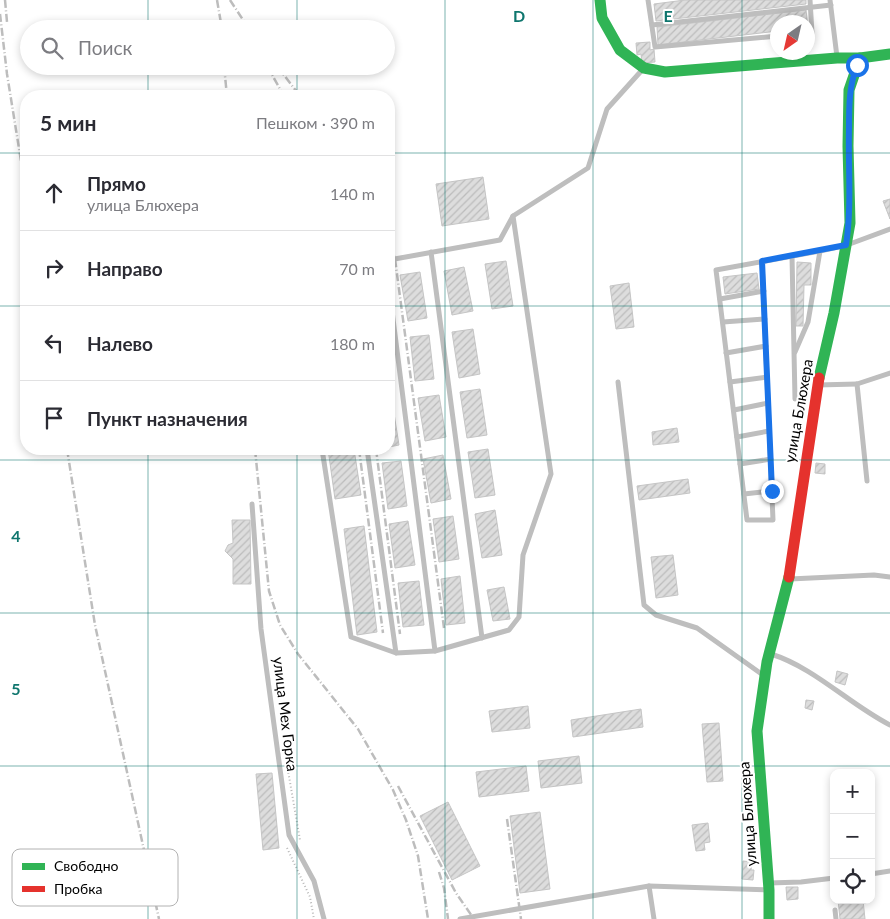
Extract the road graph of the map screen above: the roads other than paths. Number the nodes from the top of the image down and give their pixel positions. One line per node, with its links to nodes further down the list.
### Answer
1 (600, 0): 10 (street)
2 (648, 0): 5 (lane)
3 (831, 2): 4 (lane); 8 (lane)
4 (810, 3): 5 (lane)
5 (652, 25): 6 (lane)
6 (770, 37)
7 (890, 54): 9 (street)
8 (837, 58): 9 (street); 10 (street)
9 (860, 58): 13 (street, улица Блюхера)
10 (644, 68): 11 (lane)
11 (513, 216): 15 (lane); 48 (lane)
12 (890, 229): 13 (lane)
13 (846, 245): 14 (lane); 32 (street, улица Блюхера)
14 (820, 251): 16 (lane); 26 (lane)
15 (431, 252): 17 (lane); 48 (lane)
16 (792, 256): 18 (lane); 26 (lane)
17 (395, 259)
18 (762, 261): 19 (lane); 20 (lane)
19 (764, 292): 20 (lane); 21 (lane)
20 (720, 299): 22 (lane)
21 (765, 319): 22 (lane); 24 (lane)
22 (723, 322): 25 (lane)
23 (395, 334): 49 (lane)
24 (766, 346): 25 (lane); 28 (lane)
25 (726, 353): 30 (lane)
26 (794, 354): 33 (lane)
27 (890, 373): 31 (lane)
28 (767, 376): 30 (lane); 34 (lane)
29 (618, 382): 52 (lane)
30 (730, 382): 35 (lane)
31 (857, 384): 32 (lane); 42 (lane)
32 (817, 385): 47 (street, улица Блюхера)
33 (795, 399)
34 (768, 403): 35 (lane); 36 (lane)
35 (734, 410): 37 (lane)
36 (770, 431): 37 (lane); 40 (lane)
37 (737, 437): 41 (lane)
38 (323, 455): 50 (lane)
39 (368, 455): 50 (lane)
40 (771, 459): 41 (lane); 43 (lane)
41 (740, 464): 44 (lane)
42 (868, 481)
43 (772, 491): 44 (lane); 44 (lane)
44 (744, 494)
45 (252, 504): 60 (lane, улица Мех Горка)
46 (890, 577): 47 (lane)
47 (789, 579): 51 (street, улица Блюхера)
48 (482, 638): 49 (lane)
49 (435, 651): 50 (lane)
50 (396, 653)
51 (769, 654): 52 (street, улица Блюхера); 53 (lane)
52 (765, 677): 58 (street, улица Блюхера)
53 (890, 725)
54 (890, 871): 55 (lane)
55 (875, 873)
56 (830, 878): 58 (lane)
57 (648, 886): 58 (lane); 61 (lane); 62 (lane)
58 (768, 886): 63 (street, улица Блюхера)
59 (835, 910): 64 (lane)
60 (324, 919)
61 (460, 919)
62 (654, 919)
63 (768, 919)
64 (836, 919)

